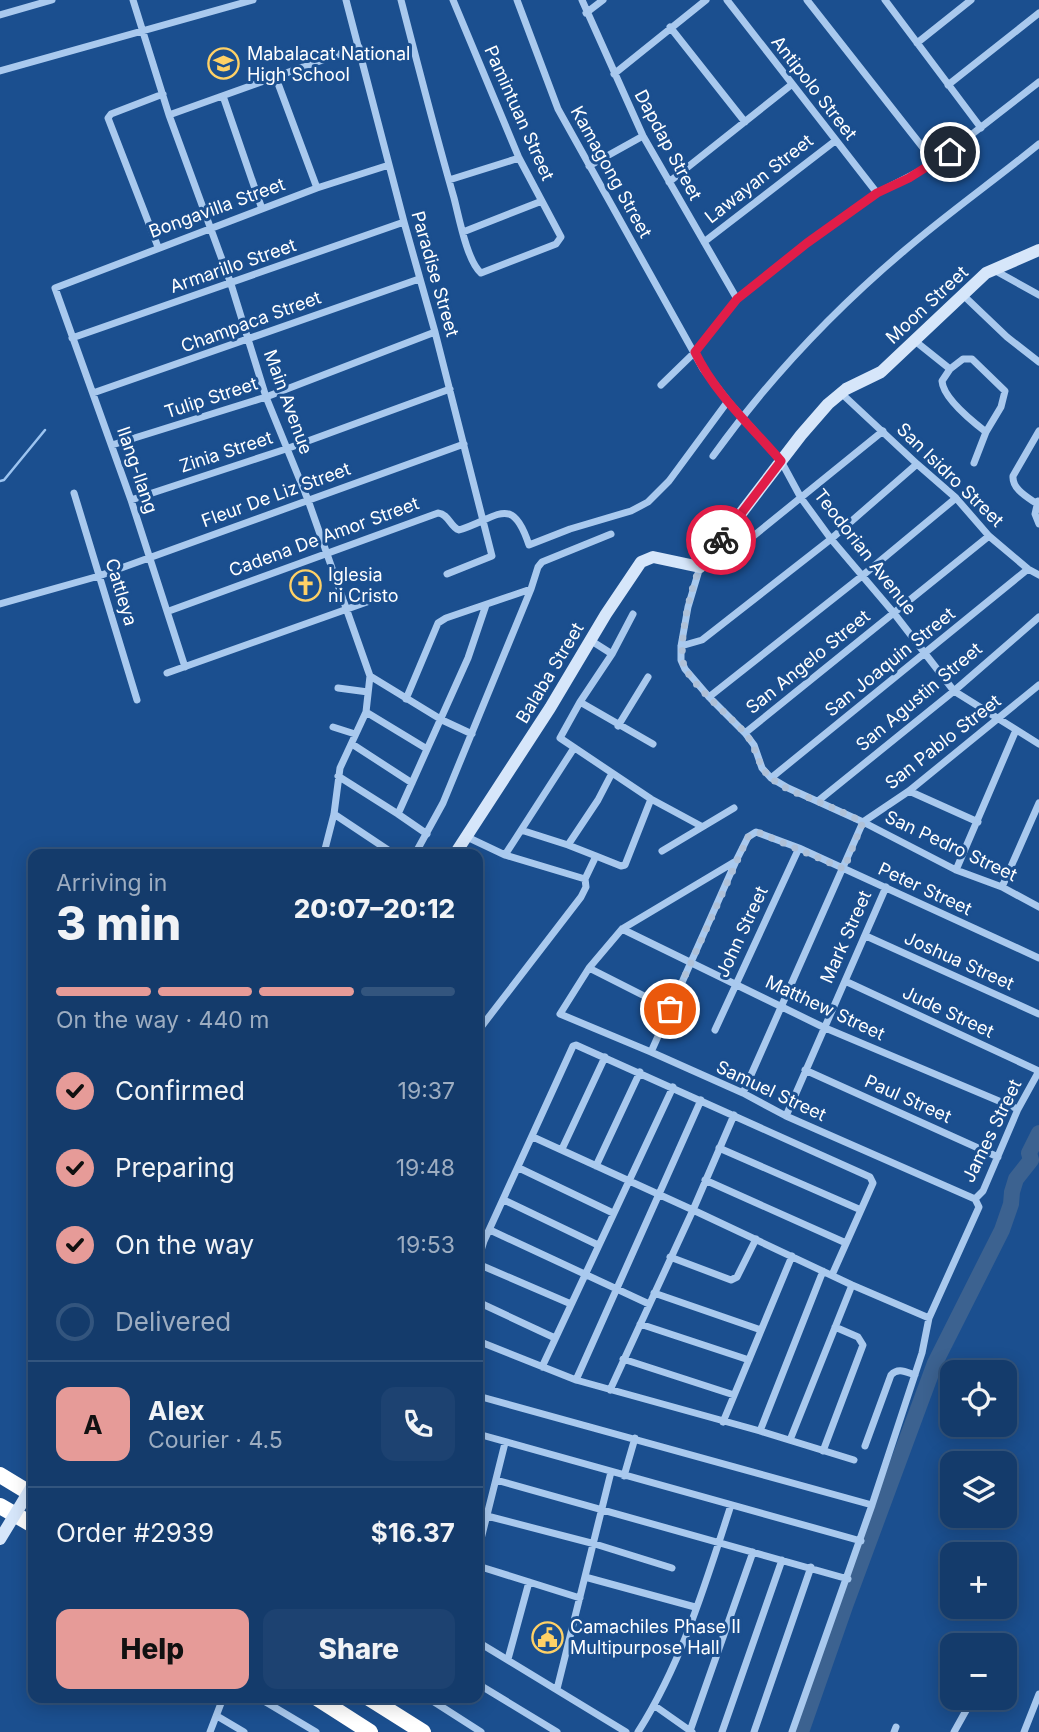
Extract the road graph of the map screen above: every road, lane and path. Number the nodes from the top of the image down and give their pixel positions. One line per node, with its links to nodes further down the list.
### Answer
1 (52, 0): 17 (street)
2 (134, 0): 19 (street, Main Avenue)
3 (253, 0): 19 (street)
4 (346, 0): 21 (street, Paradise Street)
5 (401, 0): 40 (street)
6 (453, 0): 36 (street, Pamintuan Street)
7 (517, 0): 39 (street, Kamagong Street)
8 (582, 0): 15 (street, Dapdap Street)
9 (603, 0): 15 (street)
10 (706, 0): 18 (street)
11 (727, 0): 26 (street, Antipolo Street)
12 (807, 0): 37 (street)
13 (885, 0): 20 (street)
14 (971, 0): 20 (street)
15 (586, 13): 23 (street, Dapdap Street)
16 (1039, 13): 27 (street)
17 (0, 15)
18 (670, 27): 23 (street); 31 (street)
19 (142, 30): 22 (street); 28 (street, Main Avenue)
20 (917, 43): 27 (street)
21 (359, 47): 24 (street); 38 (street, Paradise Street)
22 (0, 71)
23 (614, 74): 33 (street, Dapdap Street)
24 (276, 78): 29 (street); 42 (street)
25 (1039, 82): 32 (street)
26 (791, 85): 31 (street); 34 (street, Antipolo Street)
27 (948, 85): 32 (street)
28 (163, 94): 30 (street, Main Avenue); 50 (street)
29 (223, 96): 30 (street); 45 (street)
30 (169, 115): 47 (street, Main Avenue)
31 (745, 122): 41 (street)
32 (981, 128): 37 (street)
33 (643, 136): 39 (street); 41 (street, Dapdap Street)
34 (835, 141): 43 (street, Antipolo Street); 49 (street, Lawayan Street)
35 (1039, 144): 72 (street)
36 (519, 158): 40 (street); 44 (street, Pamintuan Street)
37 (935, 163): 43 (street)
38 (389, 164): 42 (street, Bongavilla Street); 46 (street, Paradise Street)
39 (589, 166): 63 (street, Kamagong Street)
40 (449, 180): 48 (street)
41 (669, 182): 49 (street, Dapdap Street)
42 (317, 188): 45 (street, Bongavilla Street)
43 (877, 193): 58 (street)
44 (542, 201): 48 (street); 48 (street, Pamintuan Street)
45 (262, 209): 47 (street, Bongavilla Street)
46 (404, 222): 53 (street, Paradise Street); 55 (street, Armarillo Street)
47 (210, 228): 50 (street, Bongavilla Street); 55 (street, Main Avenue)
48 (463, 232)
49 (704, 243): 58 (street, Dapdap Street)
50 (158, 247): 54 (street, Bongavilla Street)
51 (1039, 250): 52 (street, Moon Street)
52 (993, 269): 56 (street, Moon Street); 57 (street)
53 (419, 279): 59 (street, Paradise Street); 61 (street, Champaca Street)
54 (57, 285): 60 (street, Ilang-Ilang)
55 (231, 285): 60 (street, Armarillo Street); 61 (street, Main Avenue)
56 (963, 295): 62 (street, Moon Street); 64 (street)
57 (1039, 295)
58 (737, 299): 63 (street)
59 (435, 332): 67 (street, Paradise Street); 70 (street, Tulip Street)
60 (72, 338): 68 (street, Ilang-Ilang)
61 (249, 340): 68 (street, Champaca Street); 70 (street, Main Avenue)
62 (915, 341): 65 (street); 69 (street, Moon Street)
63 (695, 352): 66 (street); 71 (street, Teodorian Avenue)
64 (1039, 362)
65 (950, 369): 75 (street); 75 (street)
66 (661, 385)
67 (450, 389): 76 (street, Paradise Street); 78 (street, Zinia Street)
68 (93, 393): 77 (street, Ilang-Ilang)
69 (841, 393): 73 (street, San Isidro Street); 80 (street, Moon Street)
70 (266, 397): 77 (street, Tulip Street); 78 (street, Main Avenue)
71 (728, 401): 72 (street, Teodorian Avenue); 89 (street)
72 (741, 416): 79 (street); 80 (street, Teodorian Avenue)
73 (883, 431): 82 (street, San Isidro Street); 84 (street)
74 (1039, 431): 88 (street)
75 (986, 432): 81 (street)
76 (464, 444): 87 (street, Fleur De Liz Street); 89 (street, Paradise Street)
77 (112, 445): 86 (street, Ilang-Ilang)
78 (286, 449): 86 (street, Zinia Street); 87 (street, Main Avenue)
79 (713, 456)
80 (781, 461): 84 (street, Teodorian Avenue); 96 (street, Moon Street)
81 (974, 463)
82 (917, 464): 85 (street, San Isidro Street); 93 (street)
83 (74, 494): 100 (street, Cattleya)
84 (801, 498): 93 (street, Teodorian Avenue); 96 (street)
85 (956, 498): 92 (street, San Isidro Street); 101 (street)
86 (131, 499): 95 (street, Ilang-Ilang)
87 (308, 500): 94 (street, Main Avenue); 95 (street, Fleur De Liz Street)
88 (1038, 502): 90 (street)
89 (484, 522): 94 (street, Cadena De Amor Street); 98 (street, Paradise Street)
90 (1039, 524)
91 (611, 534): 102 (street)
92 (989, 536): 97 (street, San Isidro Street); 108 (street, San Angelo Street)
93 (831, 539): 101 (street, Teodorian Avenue); 112 (street)
94 (326, 553): 106 (street, Main Avenue); 107 (street, Cadena De Amor Street)
95 (149, 559): 100 (street, Fleur De Liz Street); 107 (street, Ilang-Ilang)
96 (700, 567): 111 (street, Balaba Street); 112 (street)
97 (1028, 569): 99 (street, San Isidro Street); 114 (street, San Joaquin Street)
98 (447, 573)
99 (1039, 575)
100 (99, 576): 104 (street, Fleur De Liz Street); 125 (street, Cattleya)
101 (862, 576): 108 (street, Teodorian Avenue); 123 (street)
102 (531, 589): 105 (street); 135 (street)
103 (381, 597): 106 (street)
104 (0, 604)
105 (486, 605): 124 (street); 129 (street)
106 (346, 610): 115 (street); 117 (street, Main Avenue)
107 (169, 611): 115 (street, Ilang-Ilang)
108 (893, 612): 114 (street, Teodorian Avenue); 133 (street, San Angelo Street)
109 (633, 614): 113 (street)
110 (1039, 617): 121 (street, San Agustin Street)
111 (590, 640): 113 (street); 157 (street, Balaba Street)
112 (681, 646): 123 (street)
113 (612, 654): 126 (street)
114 (924, 655): 121 (street, Teodorian Avenue); 143 (street, San Joaquin Street)
115 (185, 667): 116 (street)
116 (167, 673)
117 (370, 676): 122 (street, Main Avenue); 124 (street)
118 (648, 677): 130 (street)
119 (1039, 685): 128 (street, San Pablo Street)
120 (338, 688): 122 (street)
121 (954, 691): 128 (street, Teodorian Avenue); 147 (street, San Agustin Street)
122 (368, 692): 127 (street, Main Avenue)
123 (709, 697): 133 (street)
124 (406, 699): 129 (street)
125 (137, 700)
126 (580, 702): 130 (street); 139 (street)
127 (366, 712): 134 (street, Main Avenue); 140 (street)
128 (999, 719): 132 (street, Teodorian Avenue); 145 (street, San Pablo Street)
129 (442, 720): 135 (street); 140 (street)
130 (618, 726): 137 (street)
131 (333, 727): 134 (street)
132 (1016, 730): 138 (street, Teodorian Avenue); 153 (street)
133 (746, 733): 143 (street)
134 (355, 734): 136 (street, Main Avenue)
135 (472, 734): 156 (street)
136 (352, 744): 142 (street, Main Avenue); 144 (street)
137 (653, 744)
138 (1039, 744)
139 (573, 748): 141 (street); 155 (street)
140 (427, 749): 144 (street)
141 (612, 773): 146 (street); 158 (street)
142 (338, 776): 150 (street, Main Avenue); 151 (street)
143 (771, 778): 147 (street, San Pedro Street)
144 (412, 783): 151 (street)
145 (909, 791): 152 (street, San Pablo Street); 153 (street)
146 (651, 799): 154 (street); 166 (street)
147 (818, 801): 152 (street, San Pedro Street)
148 (1039, 803): 172 (street)
149 (734, 808): 154 (street)
150 (334, 814): 160 (street, Main Avenue); 161 (street)
151 (398, 814): 156 (street)
152 (863, 822): 168 (street); 169 (street, San Pedro Street)
153 (978, 822): 169 (street)
154 (701, 826): 164 (street)
155 (521, 830): 158 (street); 165 (street)
156 (427, 834): 162 (street)
157 (467, 836): 163 (street, Balaba Street); 165 (street)
158 (568, 845): 166 (street)
159 (799, 848): 167 (street, Peter Street); 168 (street, Peter Street); 180 (street, John Street)
160 (326, 849)
161 (386, 849)
162 (418, 849)
163 (458, 849)
164 (662, 851)
165 (505, 855): 170 (street)
166 (596, 856): 170 (street)
167 (736, 861): 174 (street); 177 (street)
168 (844, 869): 171 (street, Peter Street); 181 (street)
169 (956, 870): 172 (street, San Pedro Street)
170 (586, 879): 184 (street)
171 (886, 887): 175 (street, Mark Street); 176 (street, Peter Street)
172 (1003, 887): 173 (street, San Pedro Street)
173 (1039, 907)
174 (622, 929): 177 (street, Matthew Street); 178 (street)
175 (866, 936): 179 (street, Mark Street); 183 (street, Joshua Street)
176 (1039, 958)
177 (692, 964): 180 (street, Matthew Street); 182 (street)
178 (589, 968): 182 (street); 187 (street, Samuel Street)
179 (845, 981): 185 (street, Mark Street); 190 (street, Jude Street)
180 (736, 984): 181 (street, Matthew Street); 186 (street, John Street)
181 (780, 1005): 185 (street, Matthew Street); 193 (street)
182 (670, 1009): 187 (street)
183 (1039, 1014)
184 (483, 1024)
185 (823, 1027): 189 (street, Mark Street); 195 (street, Matthew Street)
186 (715, 1030)
187 (651, 1052): 193 (street, Samuel Street)
188 (606, 1056): 191 (street); 198 (street); 200 (street)
189 (805, 1070): 197 (street, Mark Street); 201 (street, Paul Street)
190 (1039, 1071): 195 (street, James Street)
191 (639, 1072): 192 (street); 202 (street)
192 (673, 1087): 194 (street); 205 (street)
193 (743, 1093): 197 (street, Samuel Street)
194 (701, 1100): 196 (street); 206 (street)
195 (1018, 1109): 201 (street, James Street)
196 (734, 1115): 199 (street); 210 (street)
197 (786, 1116): 207 (street, Samuel Street)
198 (533, 1137): 200 (street); 203 (street)
199 (719, 1148): 204 (street); 210 (street)
200 (562, 1149): 202 (street)
201 (998, 1157): 207 (street, James Street)
202 (596, 1166): 205 (street)
203 (519, 1168): 208 (street); 211 (street)
204 (705, 1180): 209 (street); 214 (street)
205 (629, 1181): 206 (street); 211 (street)
206 (659, 1195): 209 (street); 224 (street)
207 (972, 1198): 229 (street, James Street)
208 (504, 1200): 212 (street); 215 (street)
209 (692, 1210): 213 (street); 218 (street)
210 (861, 1210): 214 (street)
211 (613, 1213): 215 (street)
212 (489, 1230): 216 (street); 221 (street)
213 (756, 1239): 217 (street); 218 (street)
214 (846, 1243): 222 (street)
215 (598, 1245): 221 (street)
216 (483, 1247)
217 (792, 1256): 220 (street); 232 (street)
218 (670, 1257): 225 (street)
219 (483, 1264): 227 (street)
220 (823, 1271): 222 (street); 244 (street)
221 (584, 1274): 224 (street); 227 (street)
222 (832, 1275): 223 (street)
223 (852, 1285): 229 (street); 231 (street)
224 (616, 1288): 228 (street); 239 (street)
225 (654, 1293): 228 (street); 232 (street)
226 (483, 1304): 233 (street)
227 (571, 1304): 233 (street)
228 (649, 1304): 230 (street)
229 (929, 1318): 238 (street)
230 (640, 1324): 235 (street); 236 (street)
231 (835, 1327): 247 (street); 250 (street)
232 (761, 1330): 236 (street)
233 (555, 1338): 237 (street)
234 (483, 1343): 237 (street)
235 (623, 1359): 240 (street); 241 (street)
236 (749, 1360): 241 (street)
237 (542, 1367): 239 (street)
238 (915, 1375): 249 (street); 259 (street)
239 (576, 1380): 240 (street)
240 (610, 1390): 243 (street)
241 (734, 1395): 243 (street)
242 (483, 1397): 246 (street)
243 (723, 1422): 244 (street)
244 (760, 1431): 247 (street)
245 (483, 1436): 248 (street)
246 (635, 1438): 254 (street); 259 (street)
247 (790, 1440): 250 (street)
248 (505, 1443): 252 (street); 255 (street)
249 (865, 1446)
250 (823, 1451): 251 (street)
251 (854, 1460)
252 (611, 1472): 254 (street); 261 (street)
253 (0, 1475): 256 (highway)
254 (625, 1476): 258 (street)
255 (496, 1480): 261 (street); 262 (street)
256 (28, 1492)
257 (28, 1493): 265 (street, bridge)
258 (731, 1504): 266 (street); 267 (street)
259 (872, 1505): 266 (street)
260 (0, 1506): 263 (highway)
261 (603, 1508): 267 (street); 268 (street)
262 (487, 1516): 264 (street); 268 (street)
263 (28, 1522)
264 (483, 1532)
265 (0, 1539)
266 (861, 1541): 275 (street)
267 (719, 1542): 269 (street); 278 (street)
268 (595, 1544): 273 (street); 274 (street)
269 (753, 1552): 270 (street); 292 (street)
270 (782, 1560): 271 (street); 302 (street)
271 (811, 1567): 275 (street); 303 (street)
272 (483, 1568): 276 (street)
273 (672, 1568)
274 (585, 1577): 277 (street); 278 (street)
275 (848, 1579): 304 (street)
276 (529, 1582): 277 (street); 280 (street)
277 (580, 1598): 282 (street)
278 (695, 1607): 289 (street)
279 (483, 1645): 280 (street)
280 (508, 1660): 282 (street)
281 (483, 1687): 299 (street)
282 (557, 1689): 300 (street)
283 (1039, 1694): 306 (street)
284 (221, 1703): 291 (street)
285 (267, 1703): 295 (street)
286 (325, 1703): 296 (highway)
287 (377, 1703): 297 (highway)
288 (436, 1703): 298 (street)
289 (656, 1706): 292 (street); 301 (street)
290 (966, 1710): 305 (street)
291 (217, 1716): 293 (street); 294 (street)
292 (691, 1731)
293 (210, 1732)
294 (244, 1732)
295 (316, 1732)
296 (370, 1732)
297 (423, 1732)
298 (481, 1732)
299 (556, 1732)
300 (626, 1732)
301 (638, 1732)
302 (722, 1732)
303 (754, 1732)
304 (792, 1732)
305 (954, 1732)
306 (1024, 1732)

